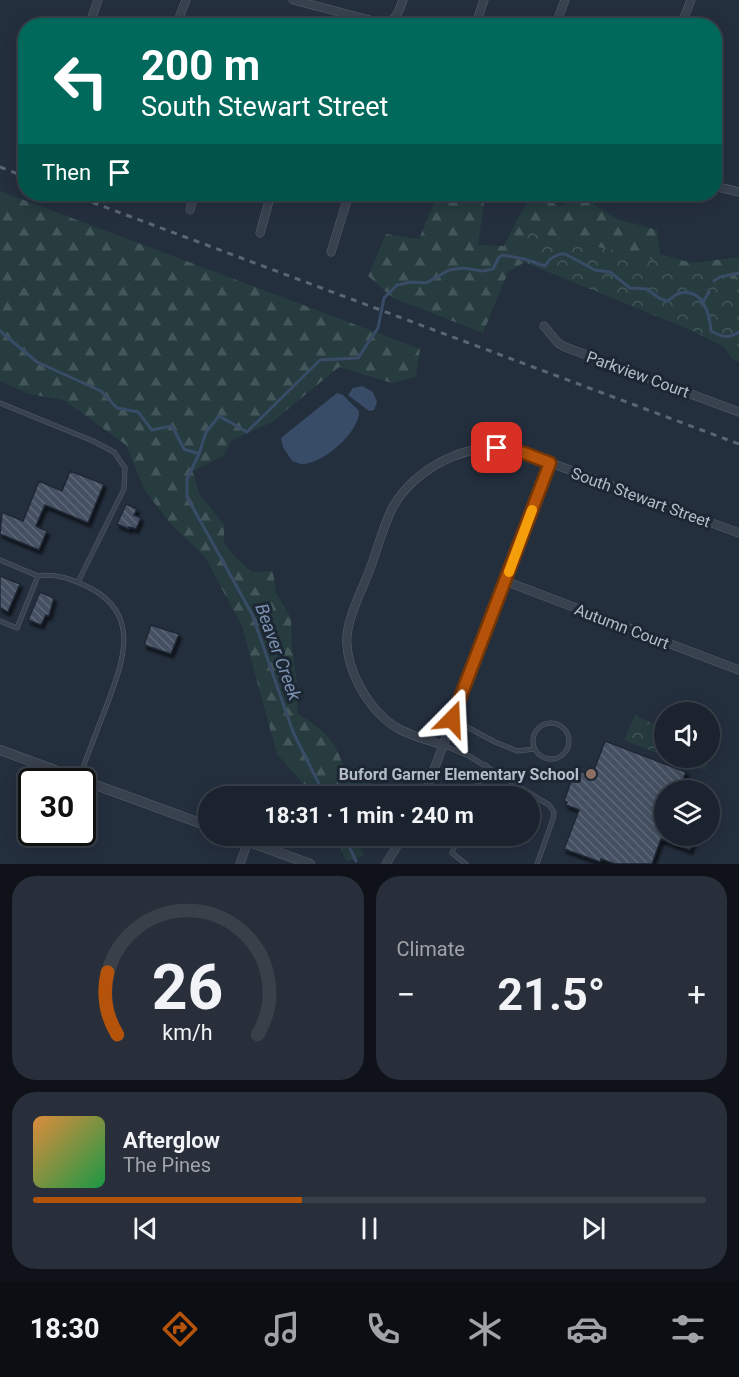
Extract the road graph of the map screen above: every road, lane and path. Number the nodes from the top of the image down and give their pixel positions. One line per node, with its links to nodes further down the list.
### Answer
1 (98, 0): 8 (street)
2 (186, 0): 9 (street)
3 (293, 0): 10 (street)
4 (403, 0): 11 (street)
5 (484, 0): 12 (street)
6 (565, 0): 13 (street)
7 (691, 0): 14 (street)
8 (92, 18)
9 (179, 18)
10 (362, 18)
11 (394, 18)
12 (478, 18)
13 (558, 18)
14 (684, 18)
15 (722, 188): 16 (street)
16 (739, 192)
17 (192, 201): 20 (street)
18 (269, 201): 21 (street)
19 (347, 201): 22 (street)
20 (190, 210)
21 (260, 233)
22 (331, 252)
23 (544, 326): 25 (street, Parkview Court)
24 (0, 403): 31 (lane)
25 (739, 412)
26 (550, 463): 27 (street, South Stewart Street); 30 (street); 35 (street, South Stewart Street)
27 (739, 533)
28 (0, 560): 29 (lane)
29 (38, 576): 31 (lane); 32 (lane)
30 (505, 581): 33 (street, Autumn Court); 34 (street)
31 (78, 582): 40 (lane)
32 (0, 621)
33 (739, 670)
34 (452, 719): 35 (street); 36 (lane)
35 (442, 745): 38 (lane); 42 (street)
36 (535, 749): 36 (lane)
37 (0, 750): 39 (street)
38 (486, 765): 43 (lane); 53 (lane)
39 (49, 768)
40 (83, 768)
41 (96, 785): 44 (street)
42 (428, 786)
43 (477, 786)
44 (198, 822)
45 (246, 846): 49 (street)
46 (261, 846): 50 (street)
47 (397, 846): 51 (street)
48 (455, 846): 52 (lane)
49 (240, 864)
50 (310, 864)
51 (386, 864)
52 (466, 864)
53 (537, 864)

